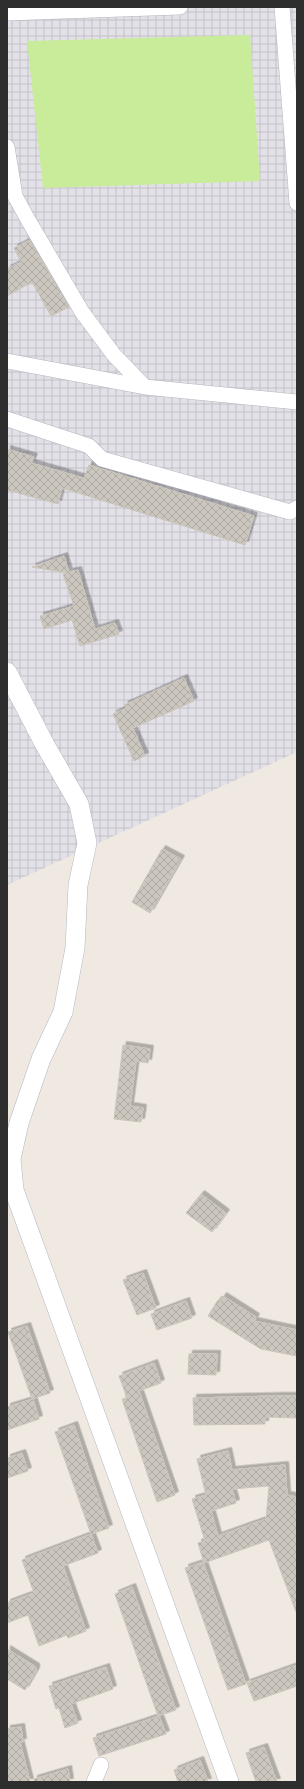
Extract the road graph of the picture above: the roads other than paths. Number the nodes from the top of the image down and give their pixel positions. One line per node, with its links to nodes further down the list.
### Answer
1 (180, 7): 3 (street)
2 (282, 7): 5 (street)
3 (7, 13)
4 (7, 147): 7 (street)
5 (297, 203)
6 (7, 361): 7 (street)
7 (146, 387): 8 (street)
8 (297, 402)
9 (7, 419): 10 (street)
10 (297, 508)
11 (7, 672): 14 (street)
12 (101, 1765): 13 (street)
13 (94, 1782)
14 (229, 1782)

